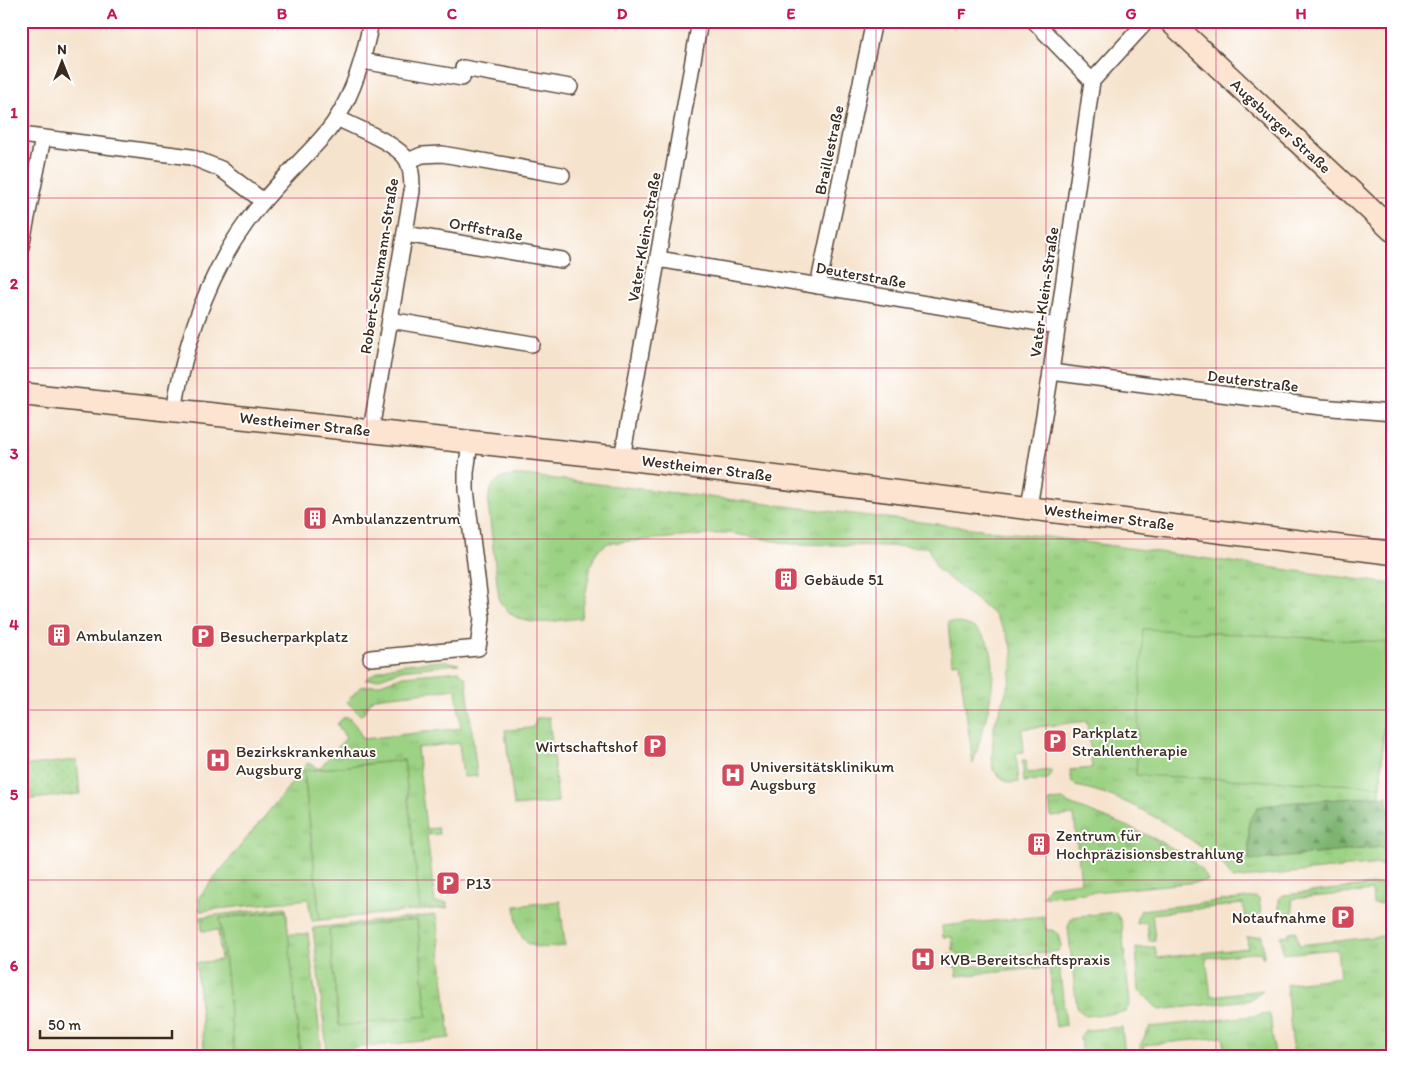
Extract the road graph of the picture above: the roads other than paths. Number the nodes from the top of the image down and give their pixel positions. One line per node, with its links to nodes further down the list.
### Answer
1 (371, 21): 7 (street)
2 (700, 21): 19 (street, Vater-Klein-Straße)
3 (874, 21): 21 (street, Braillestraße)
4 (1034, 21): 8 (street)
5 (1147, 21): 8 (street)
6 (1170, 21): 16 (street, Augsburger Straße)
7 (362, 61): 9 (street); 10 (street)
8 (1092, 81): 23 (street, Vater-Klein-Straße)
9 (570, 87)
10 (337, 118): 13 (street, Robert-Schumann-Straße); 15 (street)
11 (21, 135): 12 (street)
12 (43, 138): 15 (street); 18 (street)
13 (408, 161): 14 (street); 17 (street, Robert-Schumann-Straße)
14 (562, 175)
15 (263, 200): 27 (street)
16 (1392, 230)
17 (405, 234): 20 (street, Orffstraße); 22 (street, Robert-Schumann-Straße)
18 (21, 246)
19 (658, 258): 21 (street, Deuterstraße); 31 (street, Vater-Klein-Straße)
20 (562, 260)
21 (818, 286): 23 (street, Deuterstraße)
22 (390, 320): 24 (street); 29 (street, Robert-Schumann-Straße)
23 (1057, 326): 25 (street, Vater-Klein-Straße)
24 (532, 344)
25 (1051, 372): 28 (street, Deuterstraße); 32 (street, Vater-Klein-Straße)
26 (21, 394): 27 (street, Westheimer Straße)
27 (174, 410): 29 (street, Westheimer Straße)
28 (1392, 412)
29 (371, 430): 30 (street, Westheimer Straße)
30 (470, 442): 31 (street, Westheimer Straße); 34 (street)
31 (622, 458): 32 (street, Westheimer Straße)
32 (1029, 507): 33 (street, Westheimer Straße)
33 (1392, 553)
34 (371, 658)

